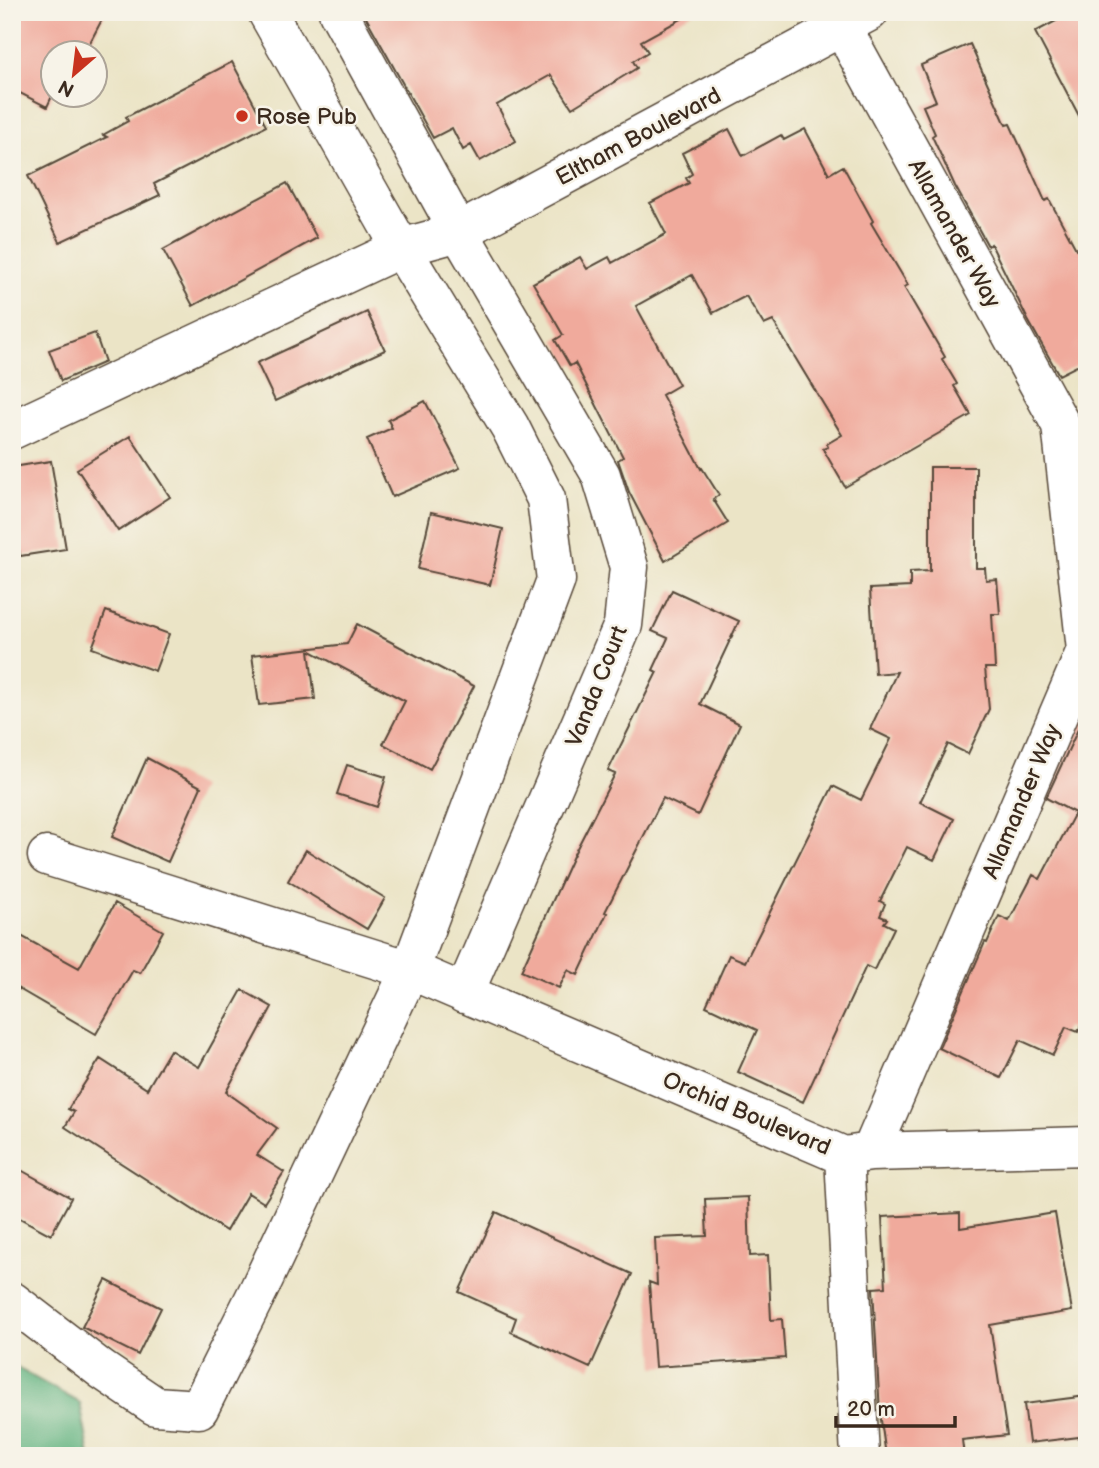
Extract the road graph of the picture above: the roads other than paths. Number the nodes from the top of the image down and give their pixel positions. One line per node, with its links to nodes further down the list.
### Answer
1 (267, 12): 5 (street)
2 (338, 12): 4 (street, Vanda Court)
3 (856, 20): 4 (street, Eltham Boulevard); 11 (street, Allamander Way)
4 (459, 232): 5 (street, Eltham Boulevard); 9 (street, Vanda Court)
5 (401, 247): 6 (street, Eltham Boulevard); 8 (street)
6 (12, 430)
7 (47, 856): 8 (street, Orchid Boulevard)
8 (410, 970): 9 (street, Orchid Boulevard); 12 (street)
9 (464, 994): 11 (street, Orchid Boulevard)
10 (1087, 1146): 11 (street, Orchid Boulevard)
11 (858, 1154): 13 (street)
12 (12, 1301)
13 (860, 1456)

